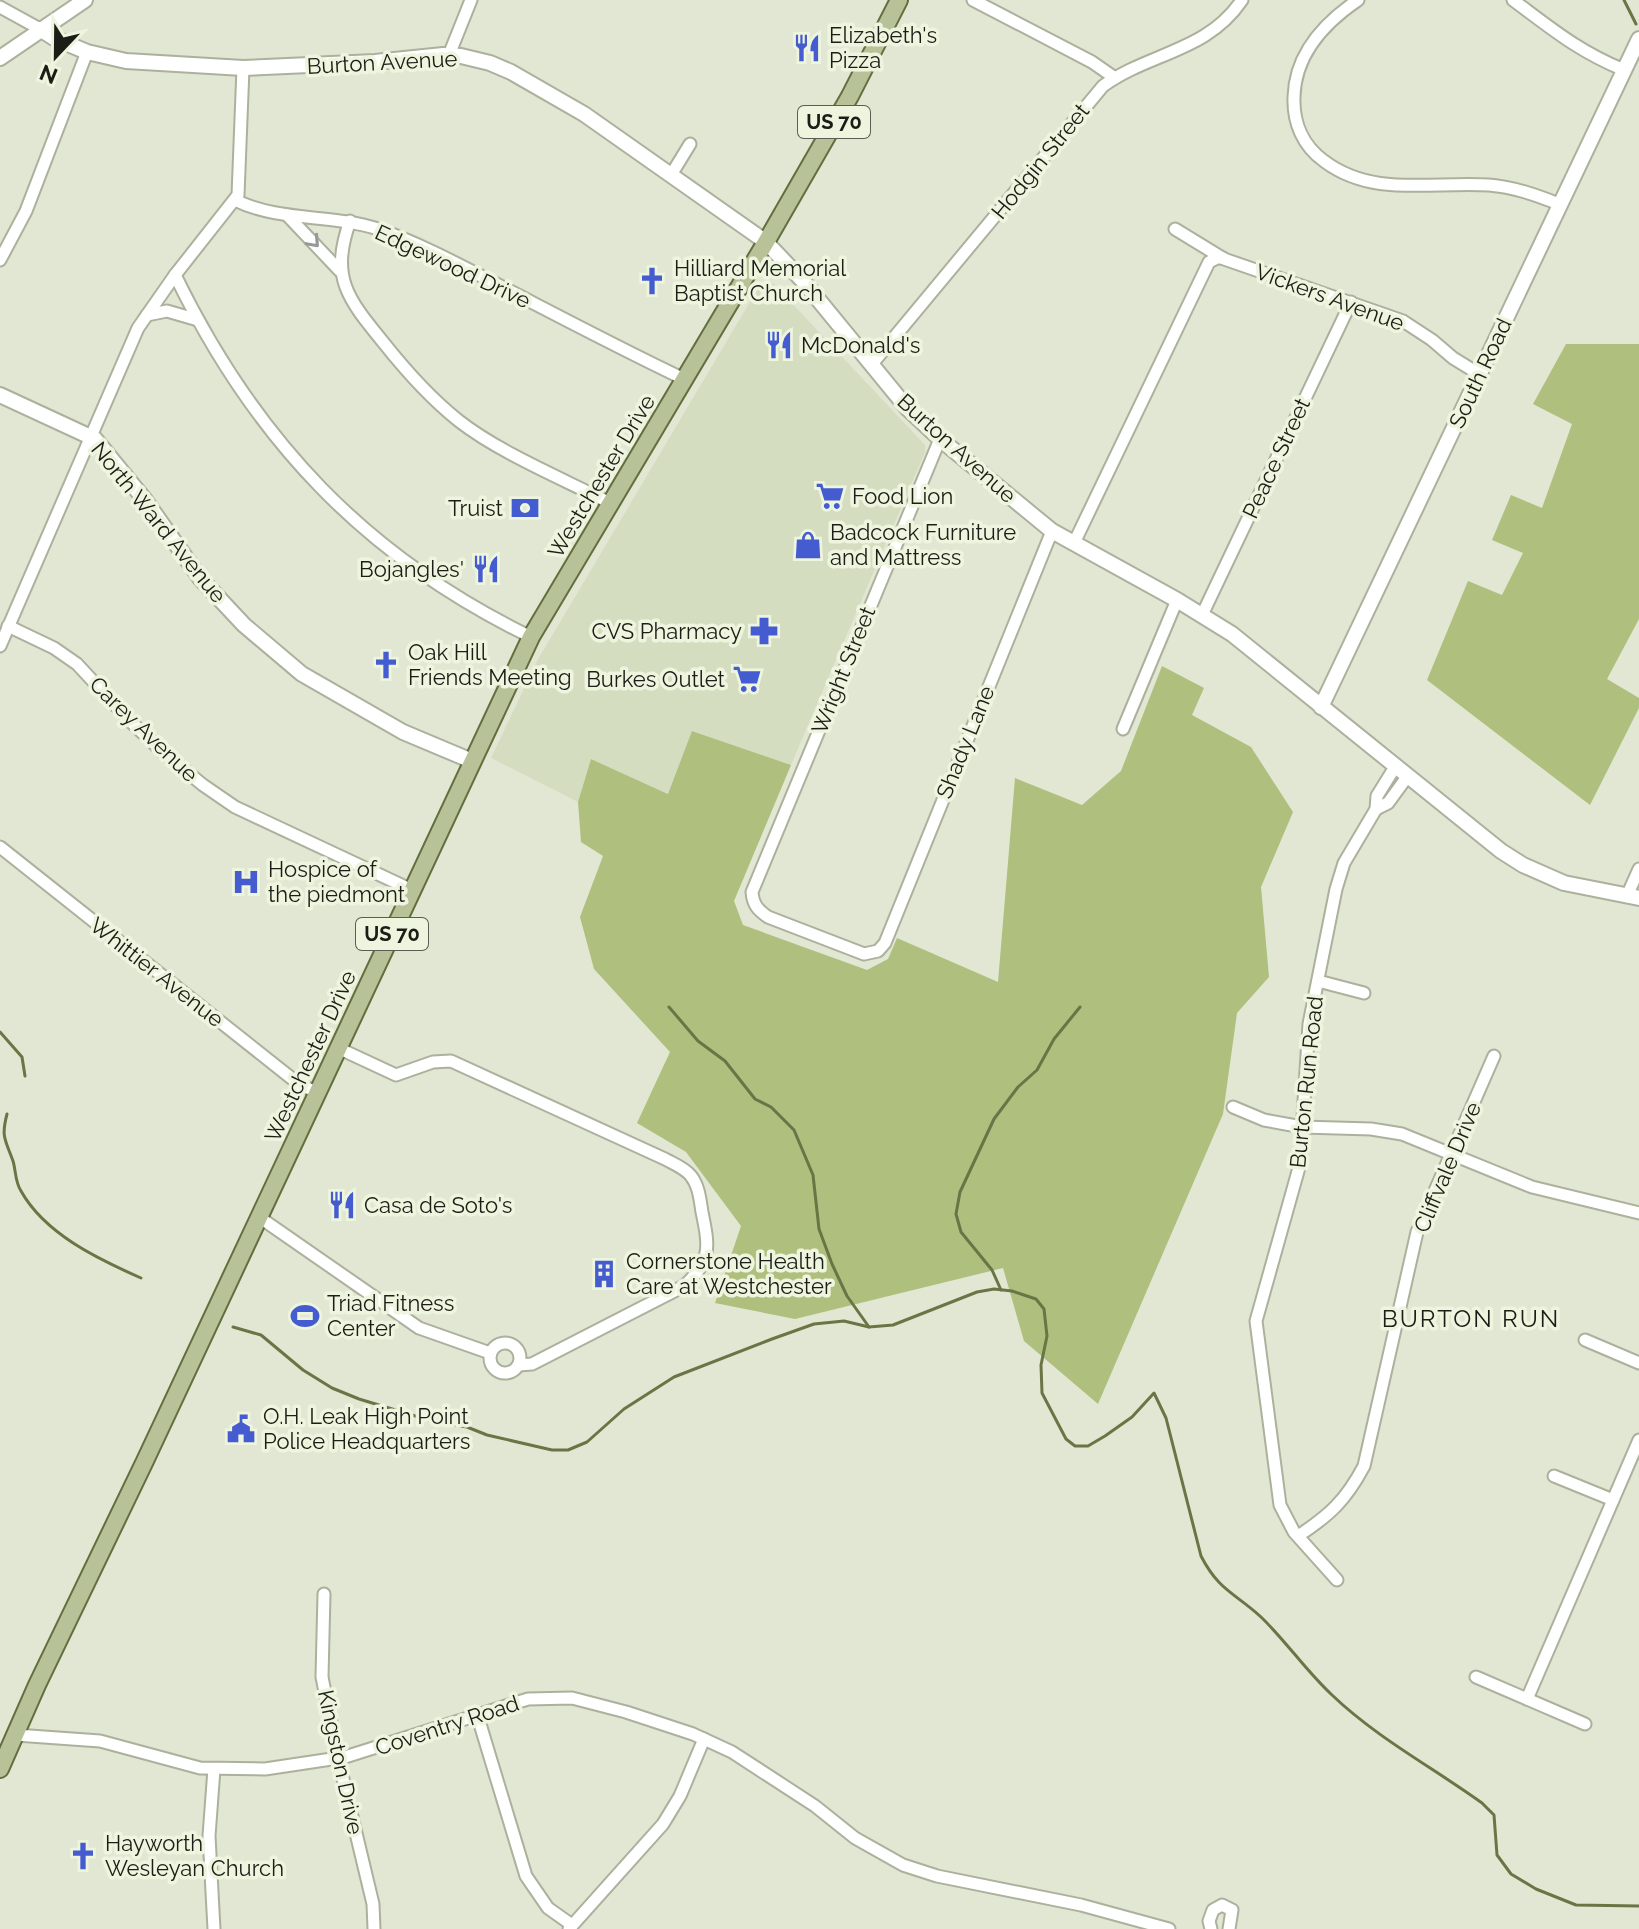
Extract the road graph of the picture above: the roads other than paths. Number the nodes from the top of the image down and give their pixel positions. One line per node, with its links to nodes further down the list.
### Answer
1 (85, 0): 9 (street)
2 (471, 0): 12 (street)
3 (899, 0): 24 (main road, Westchester Drive / US 70)
4 (973, 0): 16 (street)
5 (1242, 0): 16 (street, Hodgin Street)
6 (1358, 0): 20 (street)
7 (1513, 0): 15 (street)
8 (0, 7): 9 (street, Burton Avenue)
9 (40, 29): 11 (street, Burton Avenue); 13 (street)
10 (1639, 39): 15 (street, South Road)
11 (87, 52): 14 (street, Burton Avenue); 26 (street)
12 (449, 55): 14 (street, Burton Avenue); 18 (street, Burton Avenue)
13 (0, 58)
14 (243, 68): 19 (street)
15 (1624, 70): 20 (street, South Road)
16 (1115, 78): 32 (street, Hodgin Street)
17 (690, 144): 18 (street)
18 (671, 175): 24 (street, Burton Avenue)
19 (235, 200): 21 (street, Edgewood Drive); 28 (street)
20 (1559, 204): 33 (street, South Road)
21 (287, 215): 22 (street, Edgewood Drive); 27 (street, one-way to 27)
22 (350, 221): 27 (street); 34 (street, Edgewood Drive)
23 (1175, 229): 25 (street, Vickers Avenue)
24 (766, 242): 32 (street, Burton Avenue); 34 (main road, Westchester Drive / US 70)
25 (1224, 259): 29 (street, Vickers Avenue); 40 (street)
26 (0, 260)
27 (340, 271): 38 (street)
28 (175, 275): 30 (street); 31 (street)
29 (1351, 302): 33 (street, Vickers Avenue); 42 (street, Peace Street)
30 (147, 315): 31 (street); 36 (street)
31 (198, 320): 44 (street)
32 (872, 364): 37 (street, Burton Avenue)
33 (1479, 374): 46 (street, South Road)
34 (684, 379): 38 (main road, Westchester Drive / US 70)
35 (0, 395): 36 (street, North Ward Avenue)
36 (92, 437): 43 (street); 48 (street, North Ward Avenue)
37 (940, 439): 39 (street, Burton Avenue); 56 (street, Wright Street)
38 (610, 503): 44 (main road, Westchester Drive / US 70)
39 (1052, 531): 40 (street, Burton Avenue); 56 (street, Shady Lane)
40 (1074, 543): 41 (street, Burton Avenue)
41 (1177, 600): 42 (street, Burton Avenue); 47 (street)
42 (1202, 615): 46 (street, Burton Avenue)
43 (8, 626): 45 (street); 54 (street, Carey Avenue)
44 (531, 637): 48 (main road, Westchester Drive / US 70)
45 (0, 646)
46 (1321, 707): 49 (street, Burton Avenue)
47 (1123, 729)
48 (472, 761): 54 (main road, Westchester Drive / US 70)
49 (1395, 767): 50 (street, Burton Avenue); 51 (street, Burton Run Road)
50 (1407, 777): 51 (street, Burton Run Road); 55 (street, Burton Avenue)
51 (1376, 809): 57 (street, Burton Run Road)
52 (0, 847): 61 (street, Whittier Avenue)
53 (1639, 869): 55 (street)
54 (412, 890): 59 (main road, Westchester Drive / US 70)
55 (1633, 897)
56 (878, 951)
57 (1318, 981): 58 (street); 63 (street, Burton Run Road)
58 (1364, 993)
59 (338, 1048): 61 (main road, Westchester Drive / US 70); 70 (street)
60 (1494, 1056): 64 (street, Cliffvale Drive)
61 (317, 1092): 66 (main road, Westchester Drive / US 70)
62 (1233, 1107): 63 (street)
63 (1302, 1127): 64 (street); 74 (street, Burton Run Road)
64 (1452, 1153): 65 (street); 74 (street, Cliffvale Drive)
65 (1639, 1213)
66 (259, 1217): 68 (street); 81 (main road, Westchester Drive / US 70)
67 (1585, 1340): 69 (street)
68 (490, 1353): 70 (street); 70 (street)
69 (1639, 1363)
70 (519, 1365)
71 (1639, 1440): 73 (street)
72 (1554, 1476): 73 (street)
73 (1613, 1500): 78 (street)
74 (1298, 1536): 75 (street, Burton Run Road)
75 (1337, 1580)
76 (324, 1594): 83 (street, Kingston Drive)
77 (1476, 1677): 78 (street)
78 (1527, 1699): 80 (street)
79 (477, 1714): 82 (street, Coventry Road); 83 (street, Coventry Road); 86 (street)
80 (1585, 1724)
81 (16, 1735): 84 (main road, Westchester Drive / US 70); 85 (street, Coventry Road)
82 (704, 1739): 86 (street); 89 (street, Coventry Road)
83 (338, 1758): 85 (street, Coventry Road); 88 (street, Kingston Drive)
84 (0, 1769)
85 (214, 1769): 87 (street)
86 (570, 1927)
87 (214, 1929)
88 (374, 1929)
89 (1169, 1929)
90 (1211, 1929): 91 (street)
91 (1229, 1929)

